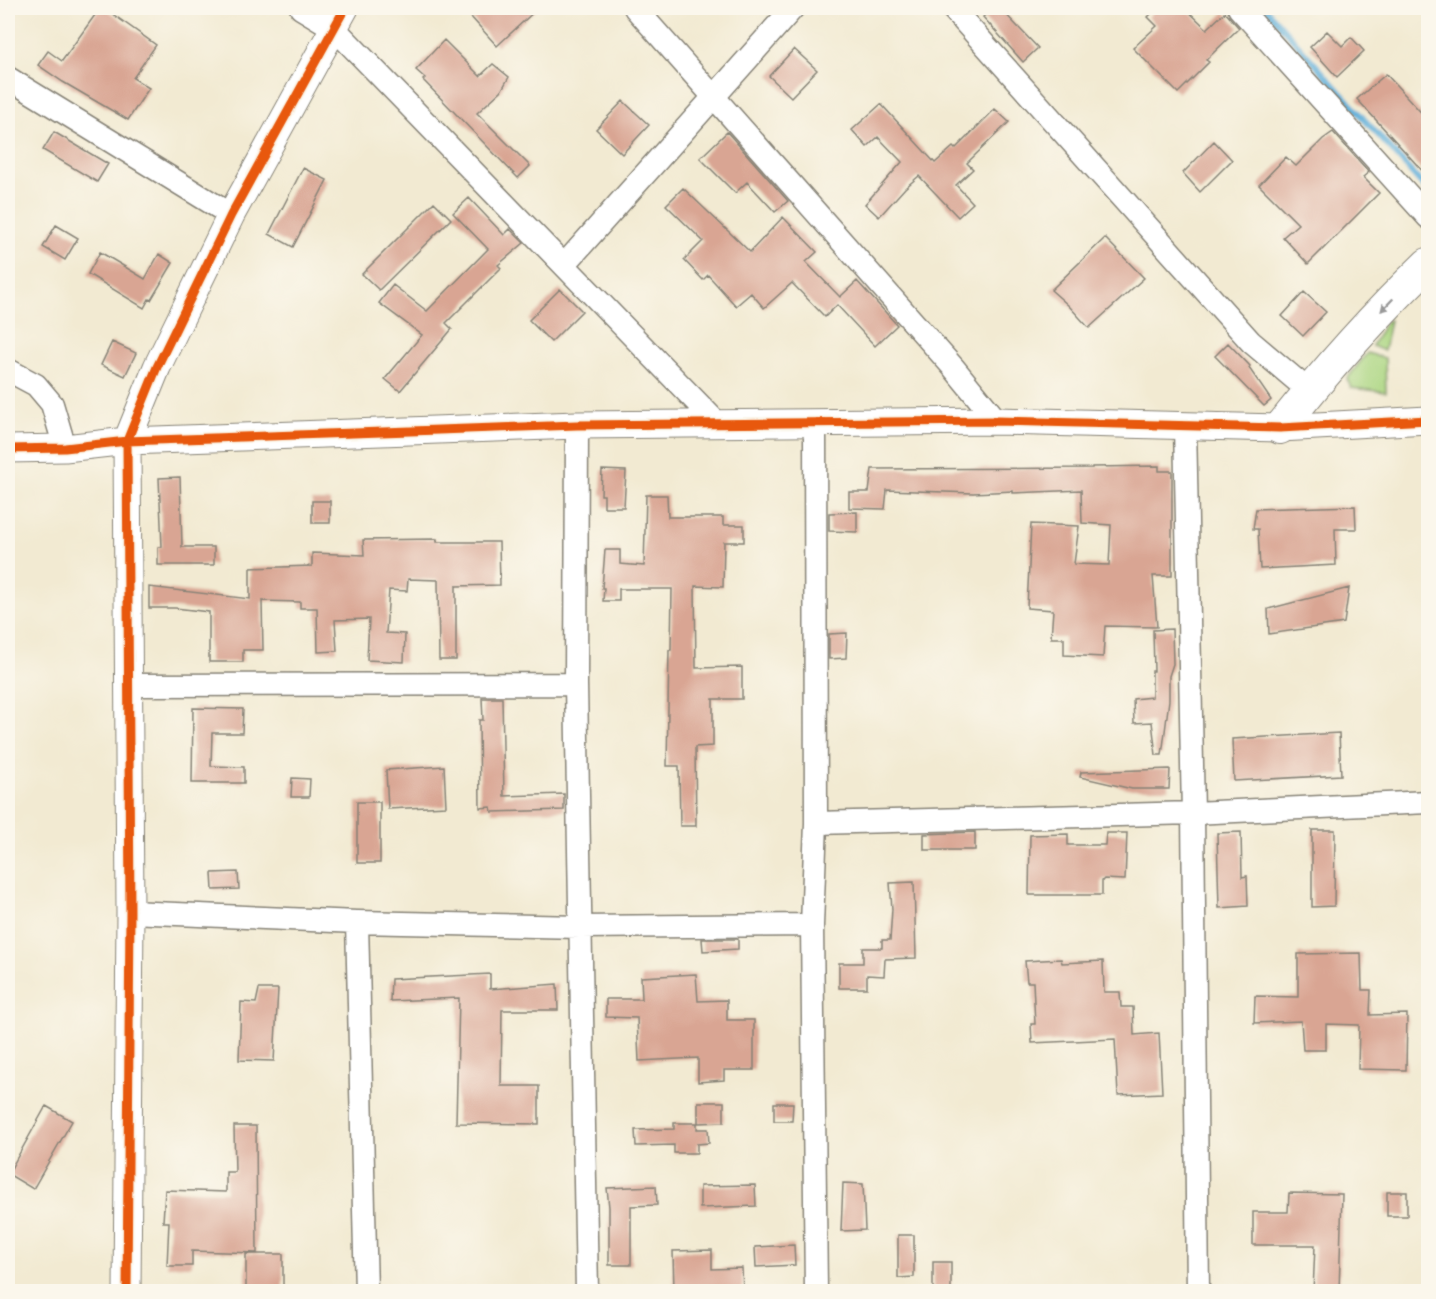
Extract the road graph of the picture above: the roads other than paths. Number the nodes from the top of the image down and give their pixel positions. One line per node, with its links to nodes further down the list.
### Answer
1 (301, 8): 6 (street)
2 (636, 8): 8 (street)
3 (793, 8): 8 (street)
4 (952, 8): 14 (street)
5 (1239, 8): 10 (street)
6 (340, 18): 9 (street); 12 (street)
7 (8, 78): 9 (street)
8 (716, 97): 12 (street); 16 (street)
9 (231, 215): 22 (street)
10 (1428, 217)
11 (1428, 264): 14 (main road, one-way to 14)
12 (564, 265): 17 (street)
13 (8, 370): 23 (street)
14 (1309, 391): 21 (main road)
15 (1428, 420): 21 (street)
16 (997, 421): 18 (street); 20 (street)
17 (718, 424): 18 (street); 19 (street)
18 (816, 424): 29 (street)
19 (577, 425): 22 (street); 25 (street)
20 (1185, 425): 21 (street); 28 (street)
21 (1280, 428)
22 (127, 441): 23 (street); 26 (street)
23 (65, 448): 24 (street)
24 (8, 449)
25 (576, 684): 26 (street); 33 (street)
26 (129, 685): 30 (street)
27 (1428, 802): 28 (street)
28 (1193, 813): 29 (street); 38 (street)
29 (816, 823): 32 (street)
30 (130, 912): 31 (street); 34 (street)
31 (357, 922): 33 (street); 35 (street)
32 (812, 925): 33 (street); 37 (street)
33 (580, 927): 36 (street)
34 (128, 1292)
35 (366, 1292)
36 (586, 1292)
37 (816, 1292)
38 (1198, 1292)

